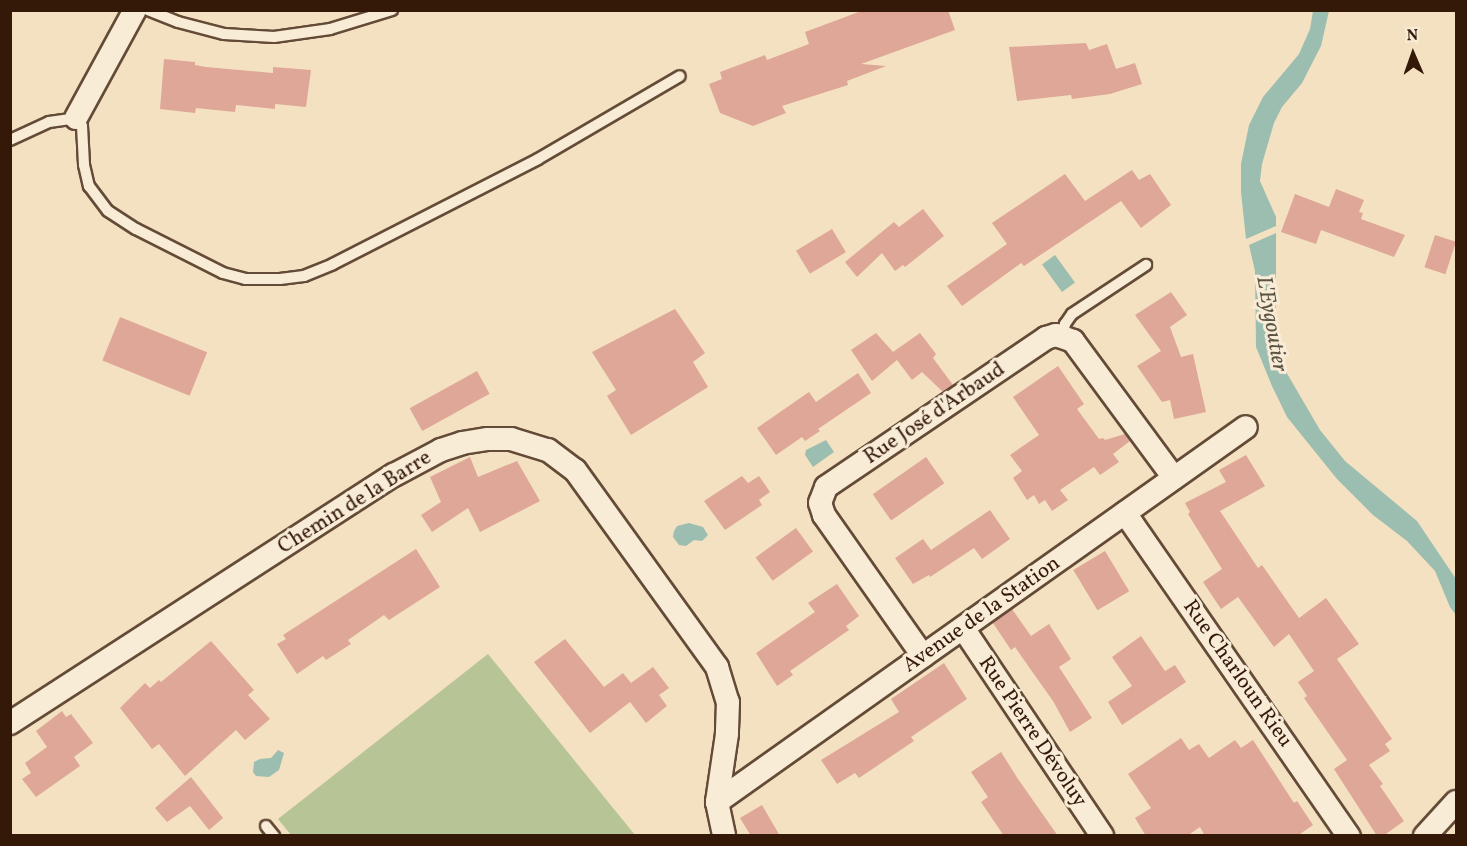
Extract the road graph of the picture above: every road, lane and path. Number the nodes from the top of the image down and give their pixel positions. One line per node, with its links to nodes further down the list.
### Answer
1 (135, 10): 5 (street)
2 (148, 10): 3 (lane)
3 (392, 10)
4 (680, 76): 5 (lane)
5 (76, 118): 6 (lane)
6 (10, 140)
7 (1146, 265): 8 (lane)
8 (1063, 336): 10 (street); 13 (street, Rue José d'Arbaud)
9 (1246, 427): 10 (street, Avenue de la Station)
10 (1174, 478): 11 (street, Avenue de la Station)
11 (1125, 513): 12 (street, Avenue de la Station); 21 (street, Rue Charloun Rieu)
12 (963, 628): 13 (street, Avenue de la Station); 20 (street, Rue Pierre Dévoluy)
13 (923, 656): 15 (street, Avenue de la Station)
14 (10, 723): 15 (street, Chemin de la Barre)
15 (717, 802): 19 (street, Chemin de la Barre)
16 (1456, 802): 22 (street)
17 (266, 826): 18 (lane)
18 (274, 836)
19 (724, 836)
20 (1102, 836)
21 (1348, 836)
22 (1425, 836)

